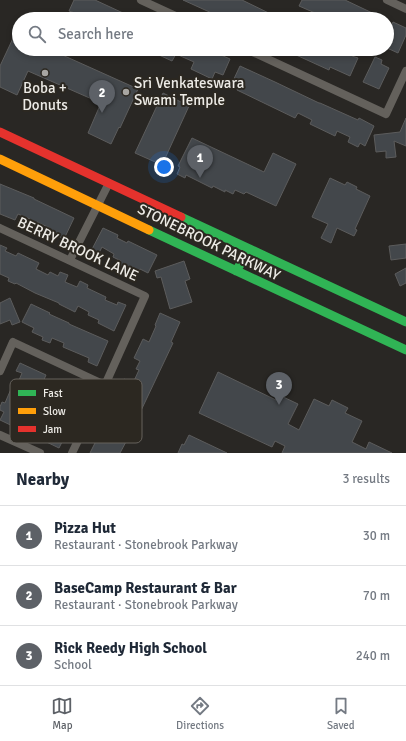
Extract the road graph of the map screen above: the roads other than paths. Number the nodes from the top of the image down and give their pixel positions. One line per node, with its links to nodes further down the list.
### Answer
1 (142, 0): 4 (street)
2 (387, 0): 3 (street)
3 (406, 9)
4 (167, 12)
5 (261, 56): 6 (street)
6 (405, 75)
7 (0, 132): 9 (main road, STONEBROOK PARKWAY)
8 (0, 158): 10 (main road, STONEBROOK PARKWAY)
9 (109, 183): 10 (street); 12 (main road, STONEBROOK PARKWAY)
10 (97, 204): 13 (street); 14 (main road, STONEBROOK PARKWAY)
11 (0, 228): 13 (street, BERRY BROOK LANE)
12 (250, 249): 14 (main road); 15 (main road, STONEBROOK PARKWAY)
13 (70, 260): 19 (street, BERRY BROOK LANE)
14 (236, 271): 16 (main road, STONEBROOK PARKWAY)
15 (406, 322)
16 (406, 350)
17 (0, 371): 18 (street)
18 (92, 379)
19 (108, 379)
20 (0, 434): 21 (street)
21 (10, 439)
22 (19, 443): 24 (street)
23 (77, 443): 25 (street)
24 (40, 453)
25 (72, 453)

